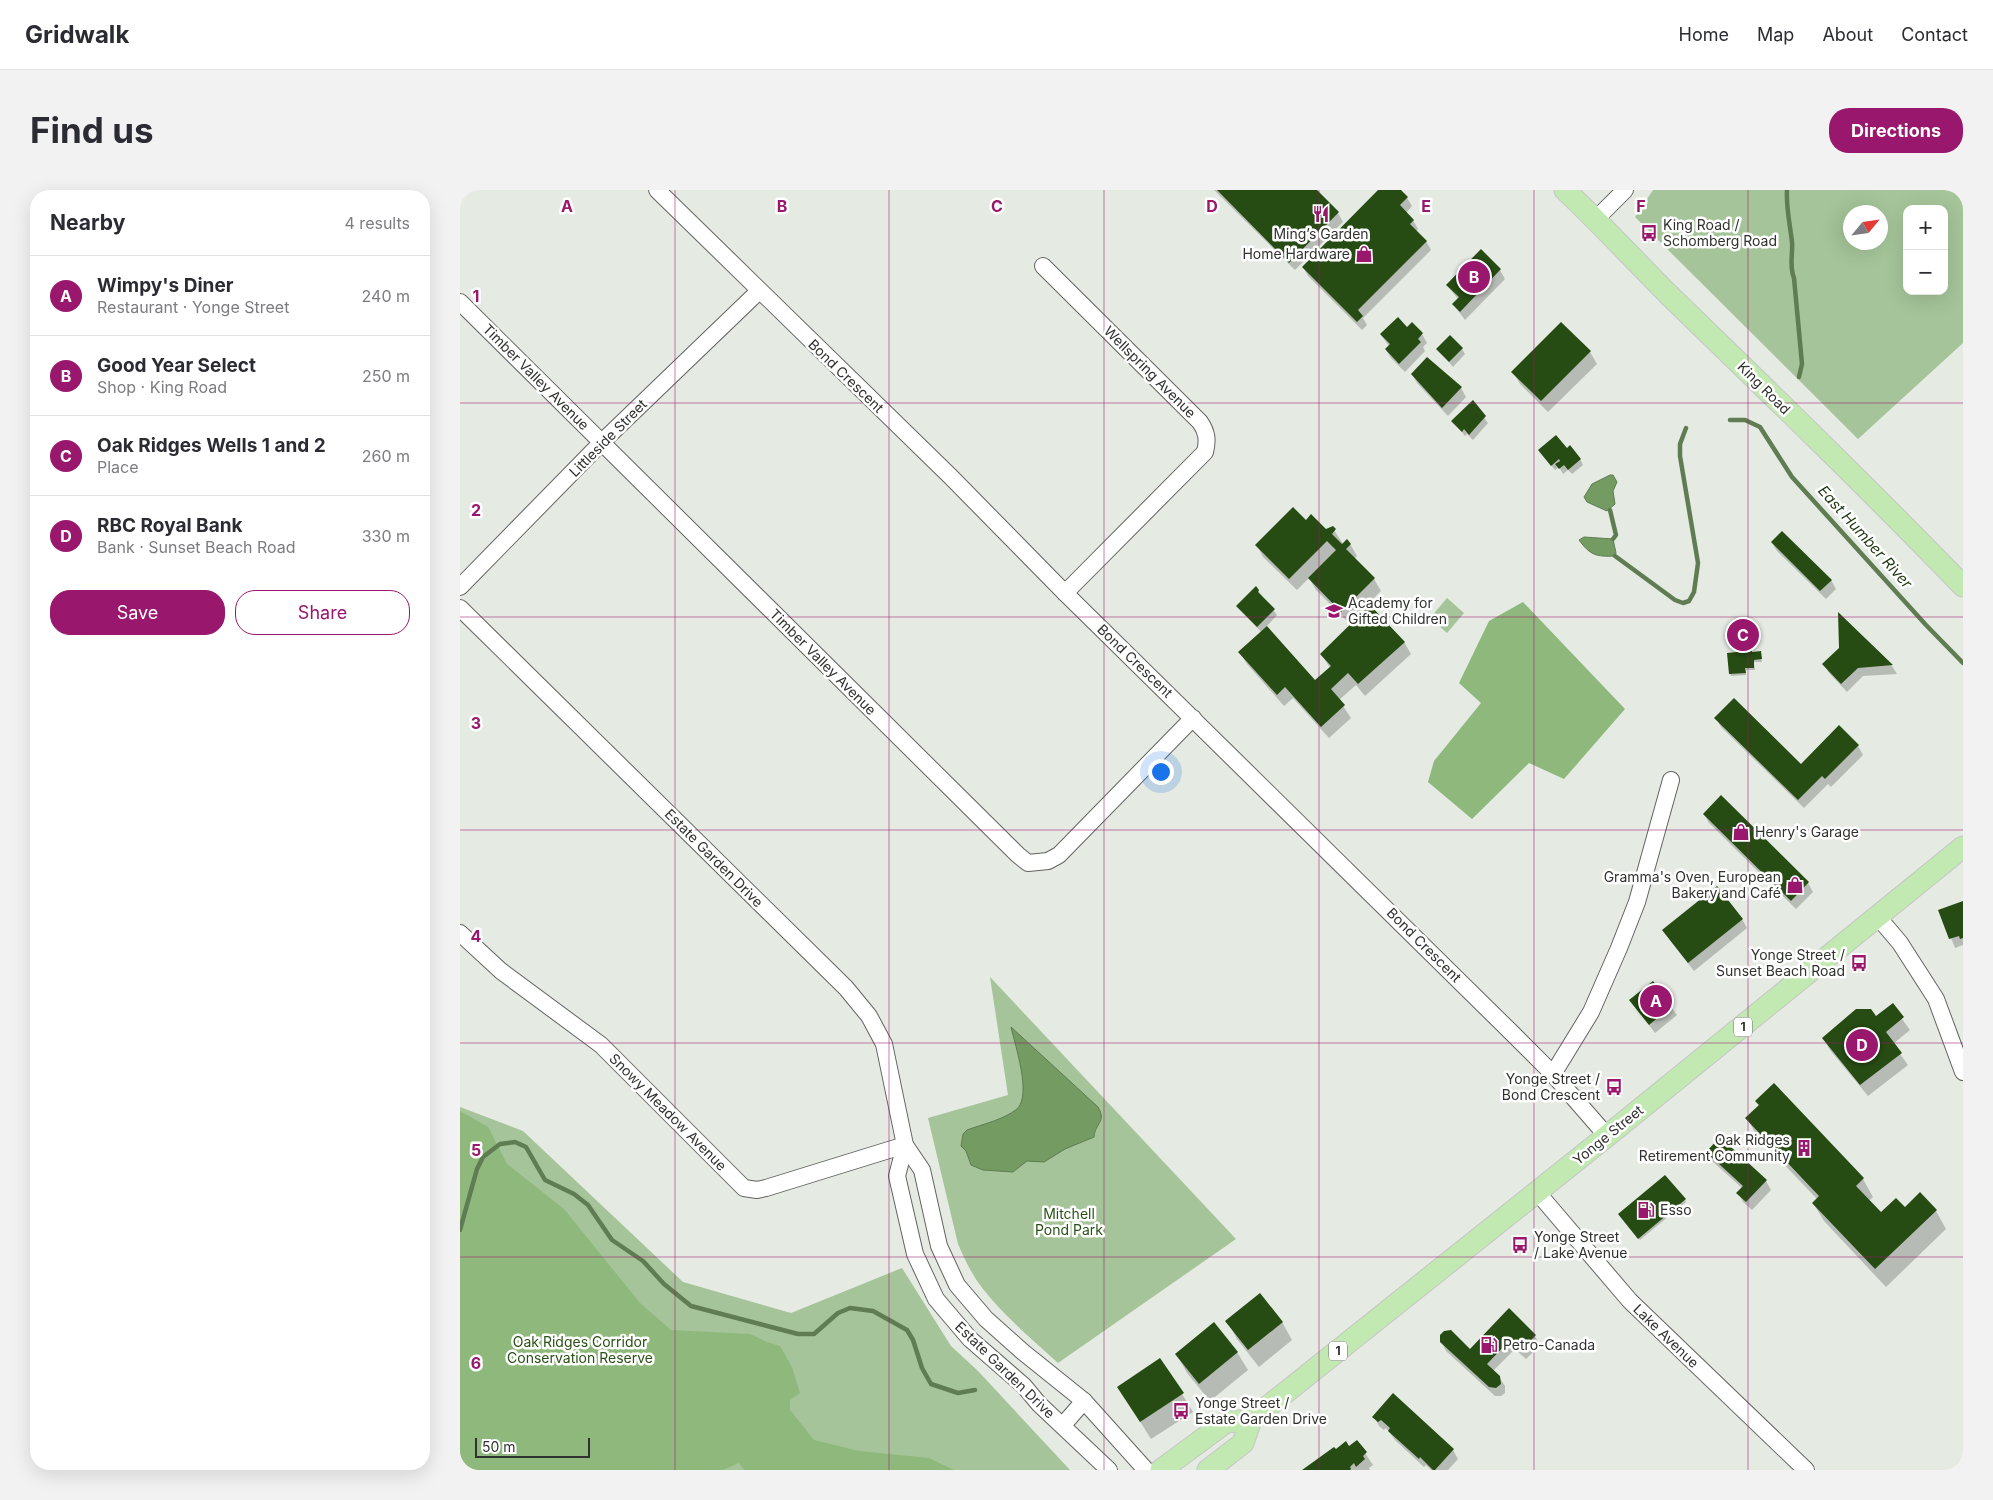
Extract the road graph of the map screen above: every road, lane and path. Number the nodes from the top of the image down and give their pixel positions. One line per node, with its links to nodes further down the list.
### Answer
1 (657, 190): 6 (street, Bond Crescent)
2 (1565, 190): 4 (main road, King Road)
3 (1625, 190): 4 (street)
4 (1596, 219): 9 (main road, King Road)
5 (1043, 266): 11 (street, Wellspring Avenue)
6 (759, 291): 8 (street, Littleside Street); 11 (street, Bond Crescent)
7 (460, 302): 8 (street, Timber Valley Avenue)
8 (602, 442): 10 (street, Littleside Street); 13 (street, Timber Valley Avenue)
9 (1963, 586)
10 (460, 587)
11 (1065, 592): 13 (street, Bond Crescent)
12 (460, 608): 21 (street, Estate Garden Drive)
13 (1193, 718): 19 (street, Bond Crescent)
14 (1671, 780): 19 (street)
15 (1963, 848): 16 (main road, Yonge Street / 1)
16 (1878, 917): 18 (street); 20 (main road, Yonge Street / 1)
17 (460, 933): 21 (street, Snowy Meadow Avenue)
18 (1963, 1072)
19 (1554, 1074): 20 (street, Bond Crescent)
20 (1608, 1136): 22 (main road, Yonge Street / 1)
21 (905, 1146): 23 (street, Estate Garden Drive); 25 (street, Estate Garden Drive)
22 (1537, 1192): 24 (main road, Yonge Street / 1); 30 (street, Lake Avenue)
23 (1084, 1401): 25 (street, Estate Garden Drive); 27 (street, Estate Garden Drive)
24 (1251, 1420): 28 (main road); 29 (main road)
25 (1063, 1425): 26 (street, Estate Garden Drive)
26 (1109, 1470)
27 (1146, 1470)
28 (1161, 1470)
29 (1208, 1470)
30 (1806, 1470)

